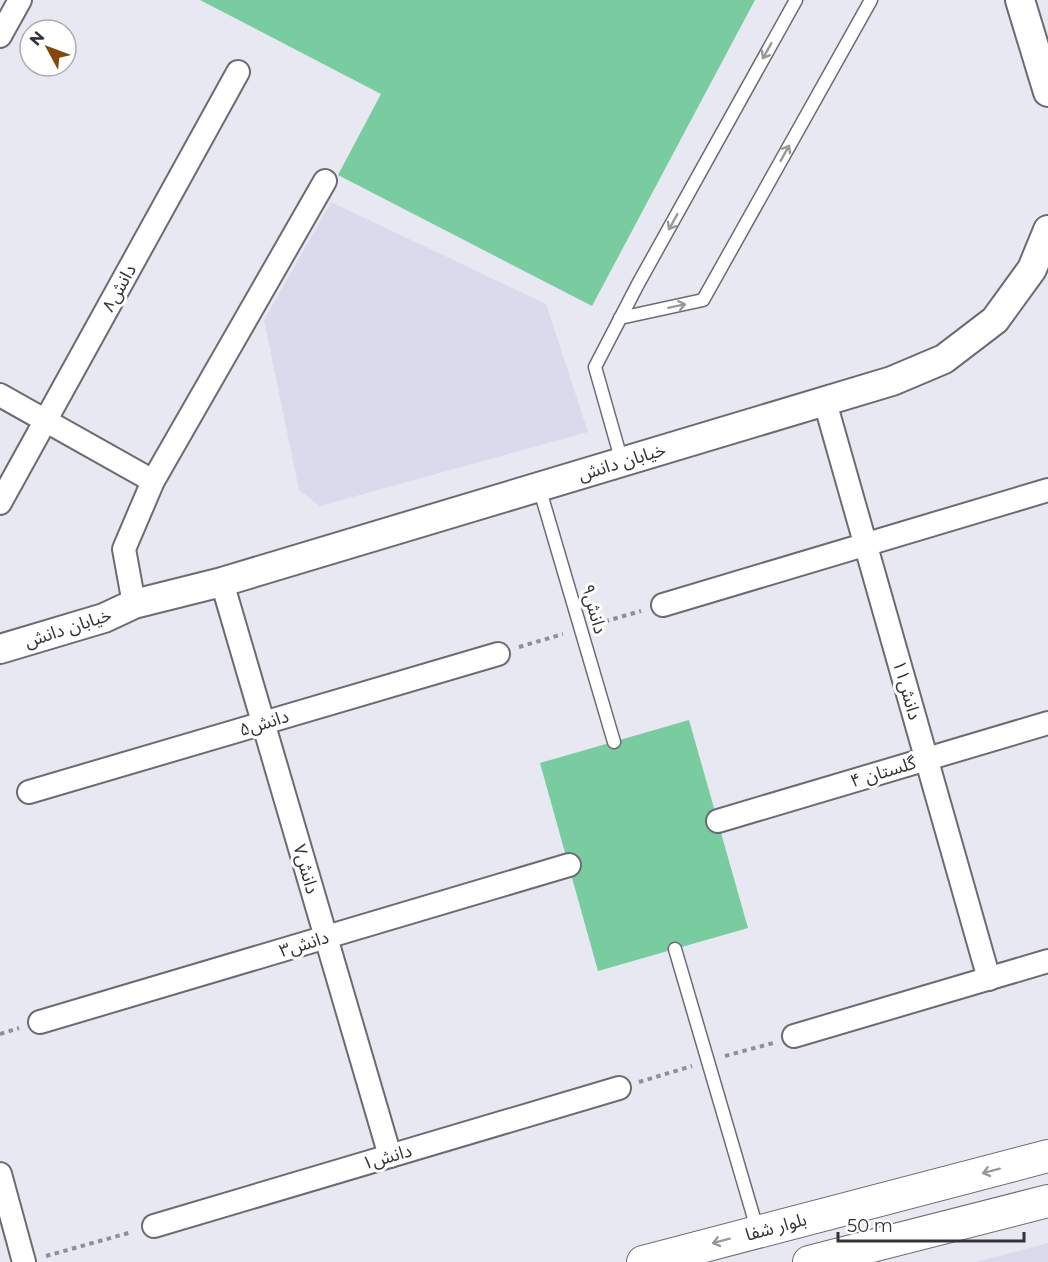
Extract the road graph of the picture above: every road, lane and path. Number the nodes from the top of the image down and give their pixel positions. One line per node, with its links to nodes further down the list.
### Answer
1 (20, 0): 5 (street)
2 (796, 0): 10 (lane, one-way to 10)
3 (871, 0): 10 (lane, one-way to 3)
4 (1020, 0): 7 (street)
5 (0, 36)
6 (238, 72): 13 (street, دانش۸)
7 (1048, 92)
8 (325, 182): 15 (street)
9 (1048, 230): 12 (street, خیابان دانش)
10 (620, 318): 14 (lane)
11 (0, 395): 13 (street)
12 (825, 402): 14 (street, خیابان دانش); 19 (street, دانش۱۱)
13 (45, 420): 15 (street); 18 (street, دانش۸)
14 (622, 462): 16 (street, خیابان دانش)
15 (153, 481): 21 (street)
16 (539, 487): 20 (street, خیابان دانش); 23 (lane, دانش۹)
17 (1048, 490): 19 (street)
18 (0, 503)
19 (865, 545): 22 (street); 30 (street, دانش۱۱)
20 (222, 582): 21 (street, خیابان دانش); 27 (street, دانش۷)
21 (134, 604): 24 (street, خیابان دانش); 25 (street, خیابان دانش)
22 (663, 605): 23 (path)
23 (581, 629): 26 (path); 29 (lane, دانش۹)
24 (0, 635)
25 (0, 649)
26 (498, 654): 27 (street, دانش۵)
27 (264, 723): 31 (street, دانش۵); 34 (street, دانش۷)
28 (1048, 723): 30 (street, گلستان ۴)
29 (614, 742)
30 (926, 759): 32 (street, گلستان ۴); 37 (street, دانش۱۱)
31 (29, 792)
32 (718, 821)
33 (569, 865): 34 (street, دانش۳)
34 (326, 937): 38 (street, دانش۳); 42 (street, دانش۷)
35 (675, 949): 40 (lane)
36 (1048, 961): 37 (street)
37 (989, 978): 39 (street)
38 (40, 1022)
39 (794, 1036): 40 (path)
40 (708, 1062): 41 (path); 47 (lane)
41 (619, 1088): 42 (street, دانش۱)
42 (390, 1156): 46 (street, دانش۱)
43 (1047, 1162): 47 (main road, بلوار شفا, one-way to 47)
44 (0, 1174): 48 (street)
45 (1048, 1201): 50 (main road)
46 (154, 1226): 48 (path)
47 (758, 1232): 49 (main road, بلوار شفا, one-way to 49)
48 (30, 1260)
49 (643, 1262)
50 (809, 1262)

